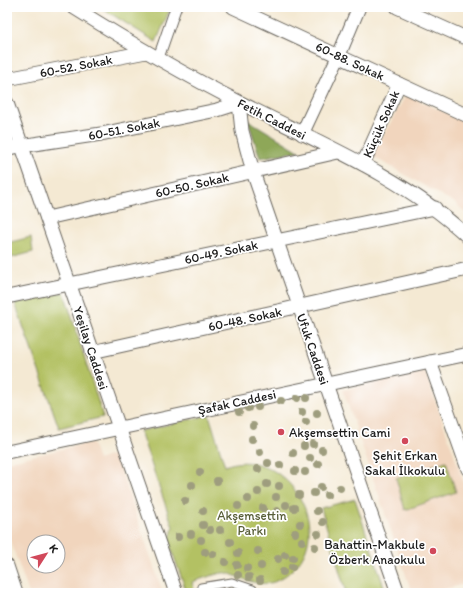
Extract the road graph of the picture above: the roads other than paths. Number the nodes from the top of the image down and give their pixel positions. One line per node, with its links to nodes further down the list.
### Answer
1 (73, 7): 7 (street, Fetih Caddesi)
2 (176, 7): 9 (street)
3 (232, 7): 8 (street, 60-88. Sokak)
4 (359, 7): 8 (street)
5 (397, 7): 6 (street)
6 (468, 39)
7 (146, 52): 9 (street, Fetih Caddesi); 10 (street, 60-52. Sokak)
8 (339, 55): 11 (street, 60-88. Sokak); 15 (street)
9 (158, 59): 12 (street, Fetih Caddesi)
10 (7, 79)
11 (399, 84): 14 (street, 60-88. Sokak); 19 (street, Küçük Sokak)
12 (239, 102): 15 (street, Fetih Caddesi); 16 (street, 60-51. Sokak); 20 (street, Ufuk Caddesi)
13 (7, 103): 16 (street, Yeşilay Caddesi)
14 (468, 116)
15 (302, 134): 18 (street, Fetih Caddesi)
16 (20, 145): 17 (street, 60-51. Sokak); 22 (street, Yeşilay Caddesi)
17 (7, 148)
18 (338, 152): 19 (street, Fetih Caddesi); 20 (street, 60-50. Sokak)
19 (363, 164): 21 (street, Fetih Caddesi)
20 (253, 172): 22 (street, 60-50. Sokak); 24 (street, Ufuk Caddesi)
21 (435, 208): 23 (street, Fetih Caddesi); 24 (street, 60-49. Sokak)
22 (47, 218): 26 (street, Yeşilay Caddesi)
23 (468, 237)
24 (277, 240): 26 (street, 60-49. Sokak); 28 (street, Ufuk Caddesi)
25 (468, 269): 28 (street, 60-48. Sokak)
26 (70, 284): 27 (street, 60-49. Sokak); 29 (street, Yeşilay Caddesi)
27 (7, 297)
28 (299, 307): 29 (street, 60-48. Sokak); 32 (street, Ufuk Caddesi)
29 (92, 352): 33 (street, Yeşilay Caddesi)
30 (468, 354): 31 (street, Şafak Caddesi)
31 (430, 362): 32 (street, Şafak Caddesi); 34 (street)
32 (325, 383): 33 (street, Şafak Caddesi); 42 (street, Ufuk Caddesi)
33 (118, 428): 35 (street, Şafak Caddesi); 40 (street, Yeşilay Caddesi)
34 (463, 439): 36 (street)
35 (7, 452)
36 (468, 469)
37 (8, 570): 39 (street)
38 (202, 587): 41 (lane)
39 (16, 593)
40 (176, 593)
41 (255, 593)
42 (398, 593)

